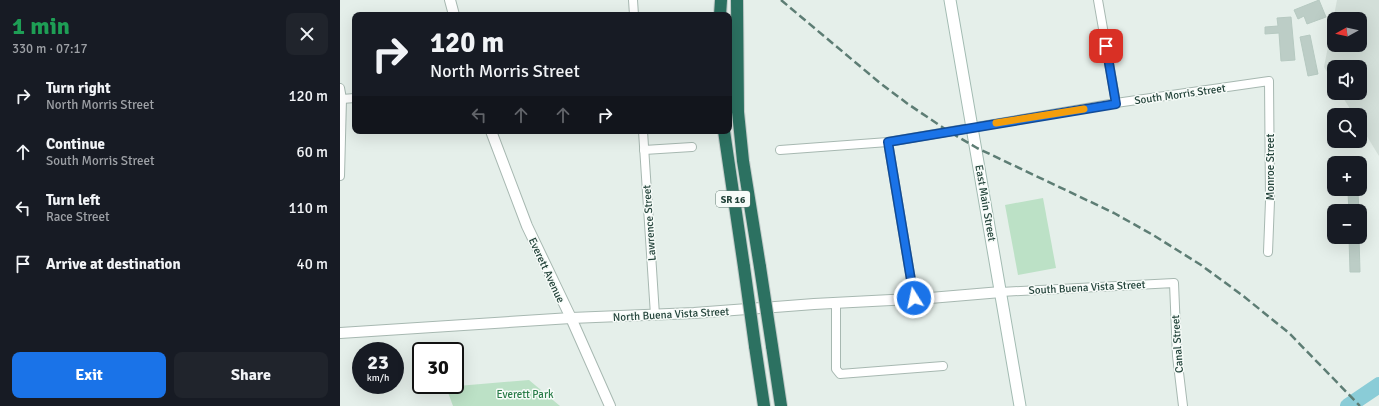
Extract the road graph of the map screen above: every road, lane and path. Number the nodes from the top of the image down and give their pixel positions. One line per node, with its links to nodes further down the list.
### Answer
1 (450, 0): 6 (street)
2 (633, 0): 7 (street)
3 (737, 0): 33 (highway, SR 16, bridge)
4 (950, 0): 13 (main road, East Main Street)
5 (1098, 0): 12 (street)
6 (453, 12)
7 (634, 12)
8 (1270, 81): 12 (street, South Morris Street); 22 (street, Monroe Street)
9 (340, 88): 11 (street)
10 (352, 98): 11 (street)
11 (342, 99): 21 (street)
12 (1116, 104): 13 (street, South Morris Street)
13 (972, 128): 17 (street, South Morris Street); 24 (main road, East Main Street)
14 (492, 134): 28 (street, Everett Avenue)
15 (642, 134): 19 (street, Lawrence Street)
16 (724, 134): 32 (highway, SR 16, bridge)
17 (888, 142): 20 (street, South Morris Street); 25 (street)
18 (692, 147): 19 (street)
19 (644, 150): 27 (street, Lawrence Street)
20 (780, 150)
21 (340, 176)
22 (1268, 252)
23 (1174, 283): 24 (street, South Buena Vista Street); 35 (street, Canal Street)
24 (1001, 292): 25 (street, North Buena Vista Street); 34 (main road, East Main Street)
25 (914, 298): 26 (street, North Buena Vista Street)
26 (836, 303): 27 (street, North Buena Vista Street); 30 (street)
27 (655, 315): 28 (street, North Buena Vista Street)
28 (571, 318): 29 (street, North Buena Vista Street); 31 (street, Everett Avenue)
29 (340, 333)
30 (943, 366)
31 (610, 406)
32 (764, 406)
33 (780, 406)
34 (1020, 406)
35 (1183, 406)

